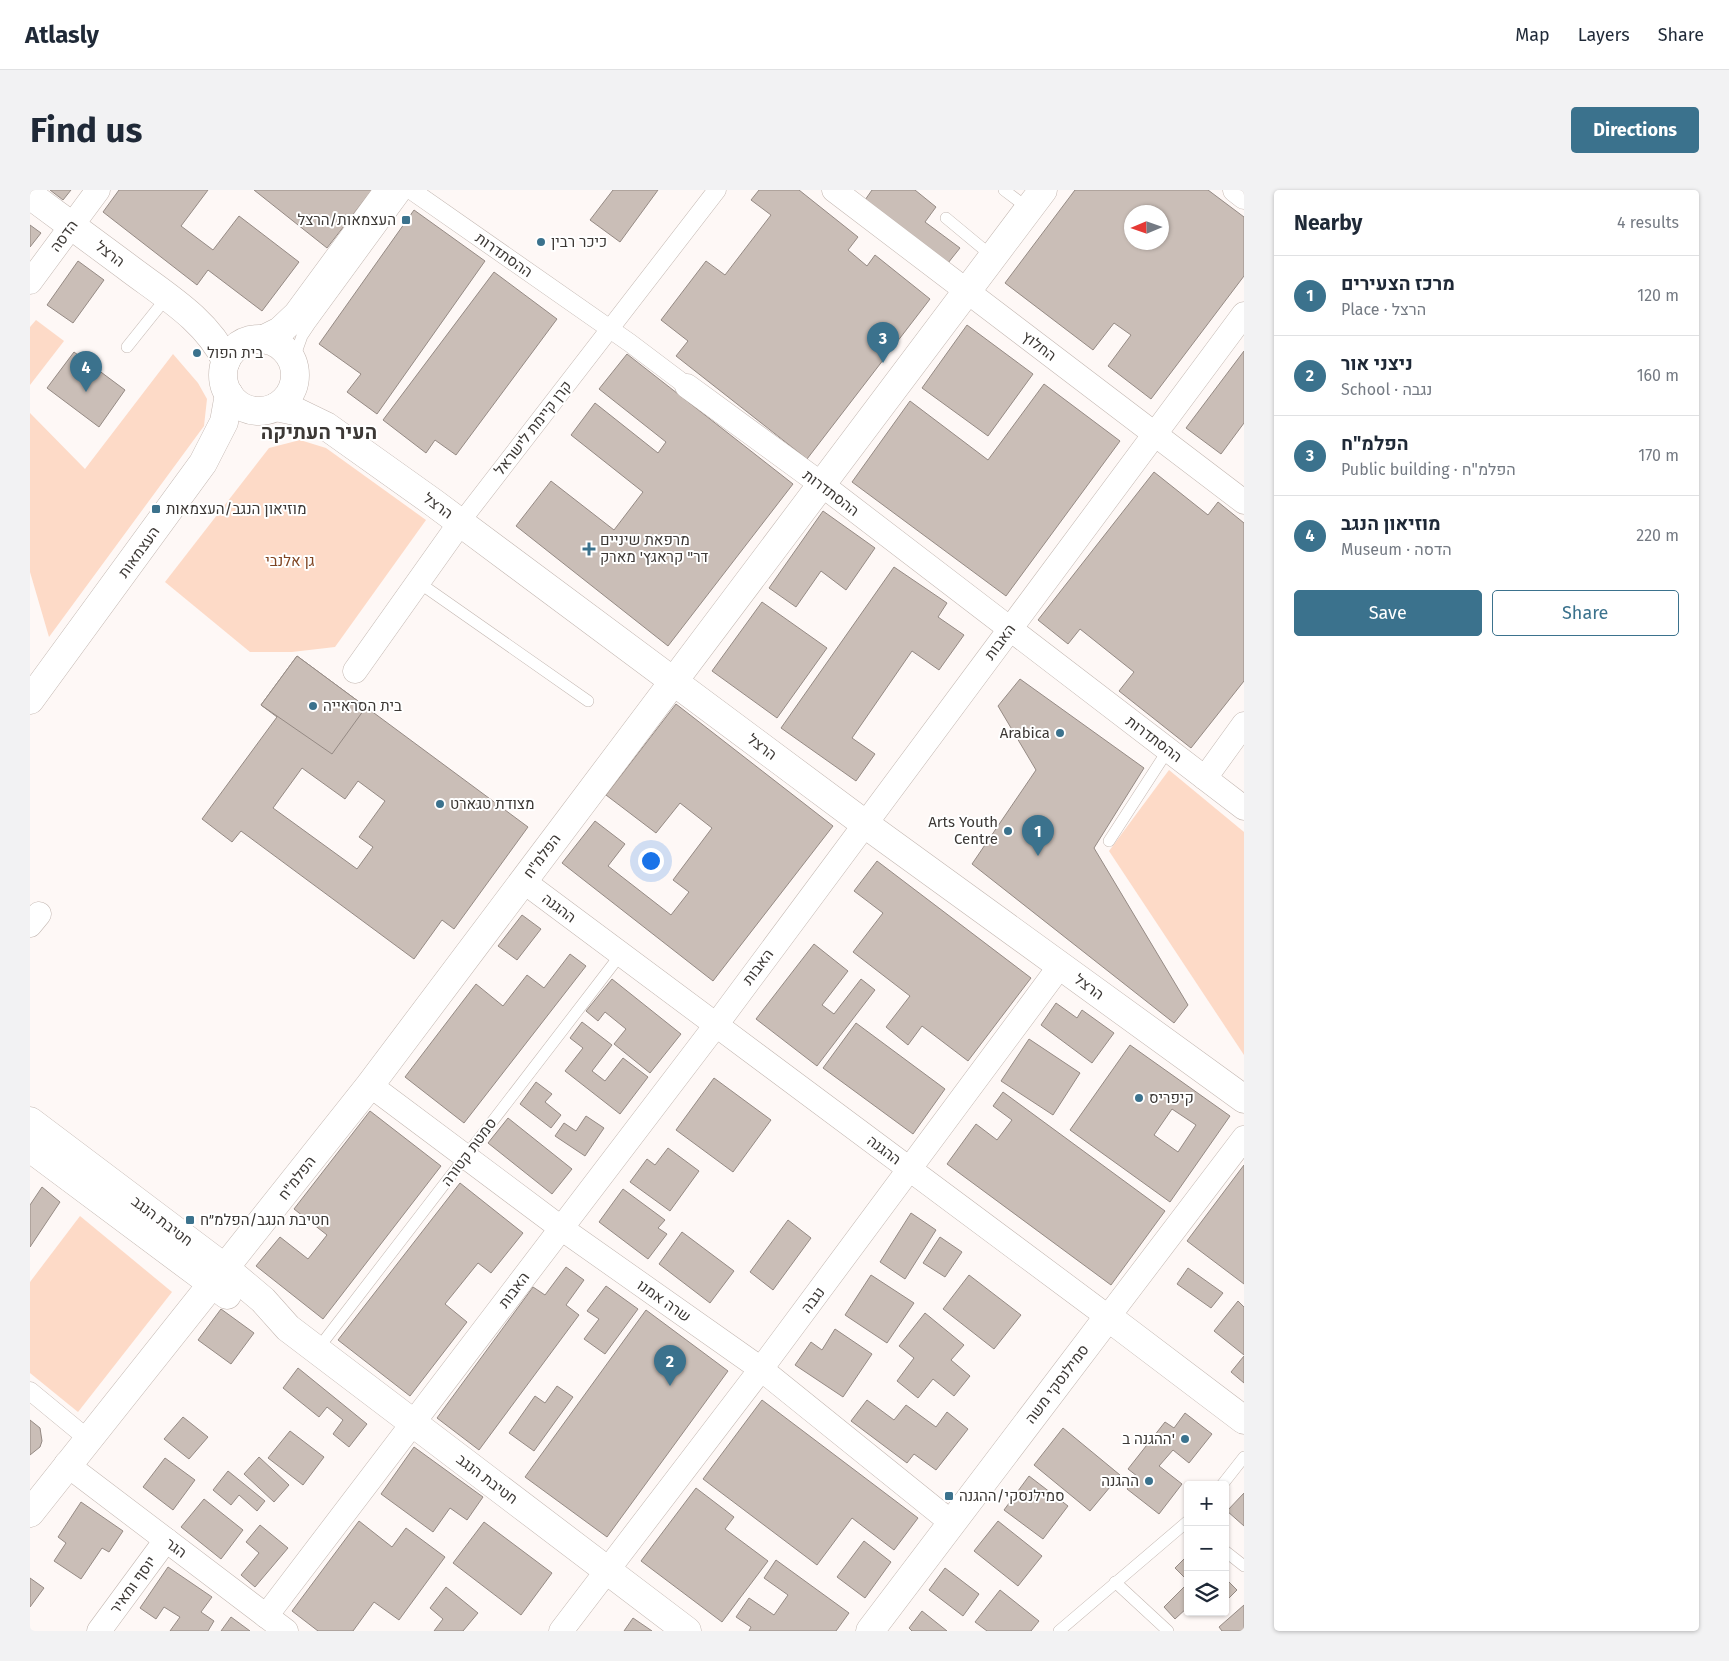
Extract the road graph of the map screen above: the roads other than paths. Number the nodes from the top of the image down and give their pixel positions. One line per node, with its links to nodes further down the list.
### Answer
1 (98, 190): 12 (street, הדסה)
2 (389, 190): 19 (street)
3 (409, 190): 18 (street, ההסתדרות); 22 (lane)
4 (717, 190): 18 (street, קרן קיימת לישראל)
5 (834, 190): 15 (street, החלוץ)
6 (1004, 190): 10 (lane)
7 (1235, 190): 9 (street)
8 (30, 195): 12 (street, הרצל)
9 (1244, 197)
10 (1036, 199): 13 (street, הפלמ"ח)
11 (946, 218): 13 (lane)
12 (71, 225): 14 (street, הדסה); 16 (street, הרצל)
13 (993, 257): 15 (street, הפלמ"ח)
14 (30, 282)
15 (967, 291): 26 (street, החלוץ); 27 (street, הפלמ"ח)
16 (168, 297): 20 (lane); 21 (street, הרצל)
17 (1244, 314): 26 (street, האבות)
18 (610, 329): 23 (street, ההסתדרות); 29 (street, קרן קיימת לישראל)
19 (264, 338): 21 (street); 22 (street)
20 (127, 347)
21 (226, 361): 24 (street)
22 (293, 361): 25 (street)
23 (686, 386): 27 (street, ההסתדרות)
24 (229, 394): 25 (street); 34 (street, העצמאות)
25 (276, 407): 29 (street, הרצל)
26 (1154, 434): 28 (street, החלוץ); 31 (street, האבות)
27 (820, 484): 31 (street, ההסתדרות); 33 (street, הפלמ"ח)
28 (1244, 502)
29 (460, 522): 30 (street, קרן קיימת לישראל); 33 (street, הרצל)
30 (418, 582): 32 (street, קרן קיימת לישראל); 35 (lane)
31 (1010, 629): 37 (street, ההסתדרות); 40 (street, האבות)
32 (355, 671)
33 (672, 680): 40 (street, הרצל); 42 (street, הפלמ"ח)
34 (30, 700)
35 (588, 701)
36 (1244, 724): 38 (street)
37 (1168, 750): 38 (street, ההסתדרות); 41 (lane)
38 (1204, 778): 39 (street, ההסתדרות)
39 (1244, 808)
40 (865, 824): 44 (street, הרצל); 45 (street, האבות)
41 (1109, 841)
42 (523, 881): 43 (street, ההגנה); 46 (street, הפלמ"ח)
43 (621, 954): 45 (street, ההגנה); 51 (lane, סמטת קטורה)
44 (1060, 966): 47 (street, הרצל); 52 (street, נגבה)
45 (716, 1025): 52 (street, ההגנה); 53 (street, האבות)
46 (370, 1085): 51 (street, שרה אמנו); 54 (street, הפלמ"ח)
47 (1244, 1099)
48 (30, 1120): 54 (street, חטיבת הנגב)
49 (1244, 1138): 55 (street, סמילנסקי משה)
50 (30, 1148): 54 (street, חטיבת הנגב)
51 (465, 1156): 53 (street, שרה אמנו); 56 (lane, סמטת קטורה)
52 (911, 1169): 55 (street, ההגנה); 57 (street, נגבה)
53 (561, 1228): 57 (street, שרה אמנו); 60 (street, האבות)
54 (218, 1277): 56 (street, חטיבת הנגב); 61 (street, הפלמ"ח)
55 (1108, 1316): 59 (street, ההגנה); 66 (street, סמילנסקי משה)
56 (317, 1350): 60 (street, חטיבת הנגב)
57 (761, 1369): 66 (street, שרה אמנו); 71 (street, נגבה)
58 (30, 1390): 61 (street)
59 (1244, 1420)
60 (413, 1423): 71 (street, חטיבת הנגב); 73 (street, האבות)
61 (87, 1438): 63 (street, הפלמ"ח)
62 (1244, 1457): 64 (lane)
63 (66, 1464): 65 (street, הפלמ"ח); 68 (street, הגר)
64 (1225, 1481)
65 (30, 1513)
66 (952, 1523): 78 (street, סמילנסקי משה)
67 (1184, 1524): 72 (lane)
68 (166, 1540): 73 (street, הגר); 74 (street, יוסף ומאיר)
69 (1229, 1554): 70 (lane)
70 (1244, 1566)
71 (608, 1571): 76 (street, נגבה); 77 (street, חטיבת הנגב)
72 (1115, 1582): 79 (lane); 80 (lane)
73 (266, 1616): 75 (street, הגר)
74 (99, 1631)
75 (286, 1631)
76 (561, 1631)
77 (687, 1631)
78 (870, 1631)
79 (1059, 1631)
80 (1168, 1631)

